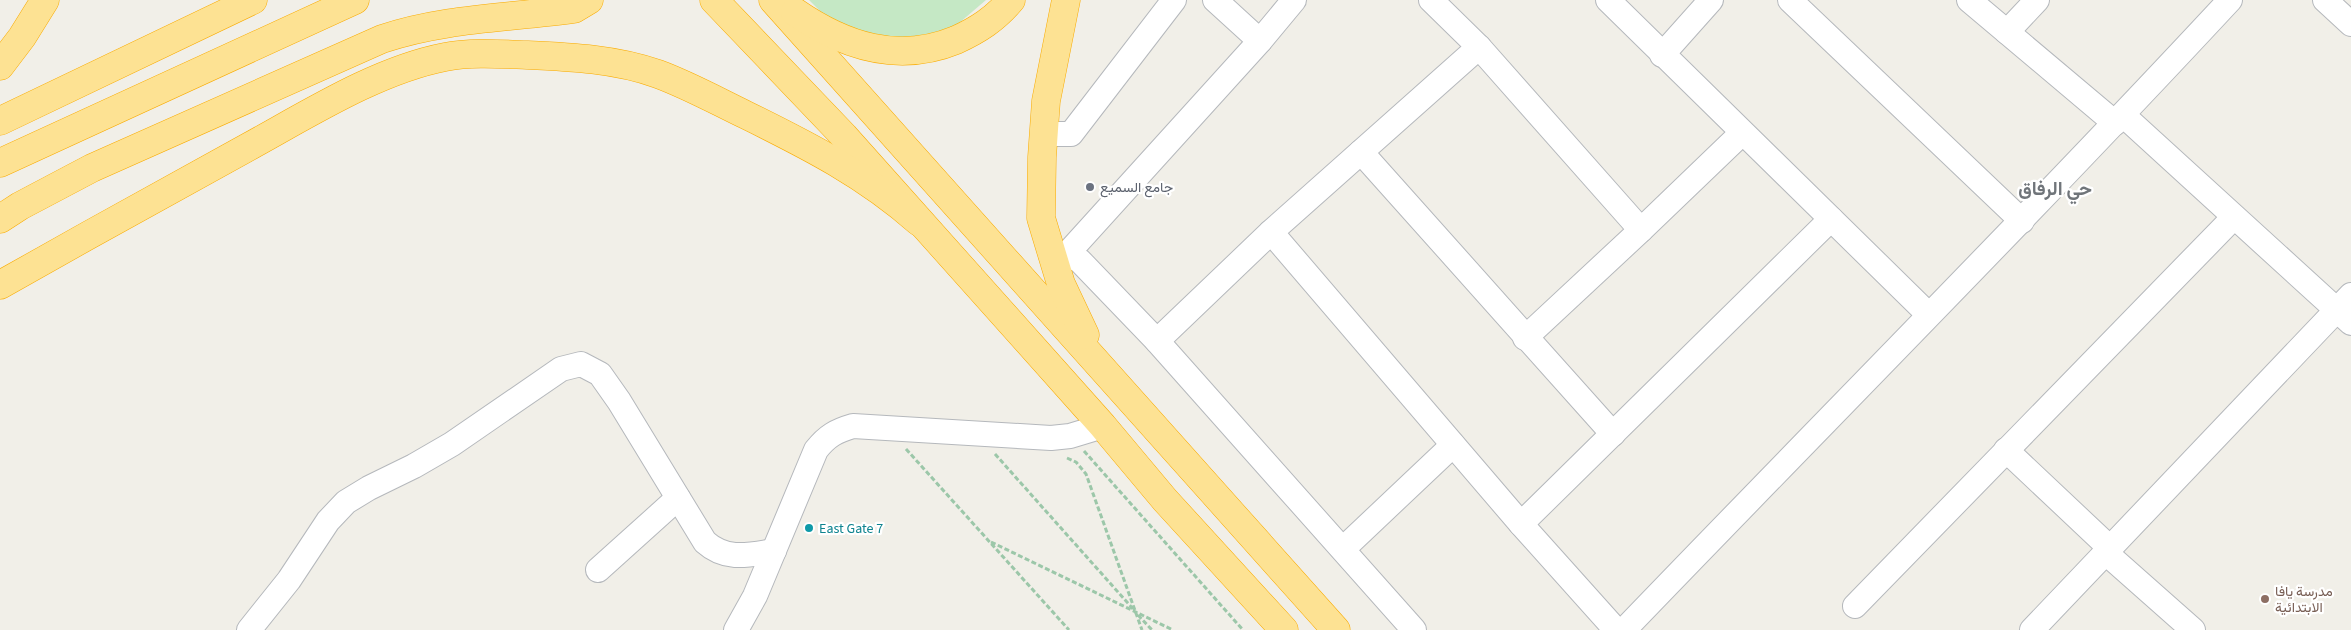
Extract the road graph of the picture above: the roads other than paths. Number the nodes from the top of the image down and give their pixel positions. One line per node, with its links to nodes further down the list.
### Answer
1 (45, 0): 26 (highway)
2 (253, 0): 28 (highway)
3 (355, 0): 32 (highway)
4 (589, 0): 34 (highway)
5 (714, 0): 37 (highway)
6 (773, 0): 46 (highway)
7 (781, 0): 8 (highway)
8 (1011, 0)
9 (1066, 0): 30 (highway)
10 (1174, 0): 30 (street)
11 (1215, 0): 23 (street)
12 (1294, 0): 23 (street)
13 (1431, 0): 24 (street)
14 (1608, 0): 25 (street)
15 (1711, 0): 25 (street)
16 (1790, 0): 36 (street)
17 (1969, 0): 22 (street)
18 (2037, 0): 22 (street)
19 (2230, 0): 27 (street)
20 (2324, 0): 21 (street)
21 (2351, 24)
22 (2007, 32): 27 (street)
23 (1260, 42): 40 (street)
24 (1479, 47): 31 (street); 38 (street)
25 (1662, 55): 29 (street)
26 (0, 66)
27 (2119, 119): 33 (street); 36 (street)
28 (0, 121)
29 (1742, 133): 35 (street); 38 (street)
30 (1043, 134): 40 (highway)
31 (1361, 152): 39 (street); 44 (street)
32 (0, 163)
33 (2234, 217): 42 (street); 50 (street)
34 (0, 219)
35 (1831, 219): 43 (street); 48 (street)
36 (2022, 221): 43 (street)
37 (919, 222): 41 (highway); 47 (highway)
38 (1642, 230): 44 (street)
39 (1270, 232): 45 (street); 49 (street)
40 (1059, 254): 45 (street); 46 (highway)
41 (0, 285)
42 (2346, 310): 55 (street)
43 (1928, 314): 64 (street)
44 (1525, 338): 48 (street)
45 (1157, 341): 53 (street)
46 (1128, 398): 61 (highway)
47 (1103, 426): 54 (street); 60 (highway)
48 (1613, 434): 52 (street)
49 (1453, 445): 52 (street); 53 (street)
50 (2006, 450): 55 (street); 57 (street)
51 (678, 498): 54 (street); 56 (street); 58 (street)
52 (1521, 524): 63 (street)
53 (1343, 549): 62 (street)
54 (774, 551): 59 (street)
55 (2108, 551): 65 (street); 66 (street)
56 (598, 570)
57 (1855, 606)
58 (249, 630)
59 (736, 630)
60 (1284, 630)
61 (1336, 630)
62 (1414, 630)
63 (1616, 630)
64 (1624, 630)
65 (2032, 630)
66 (2193, 630)

